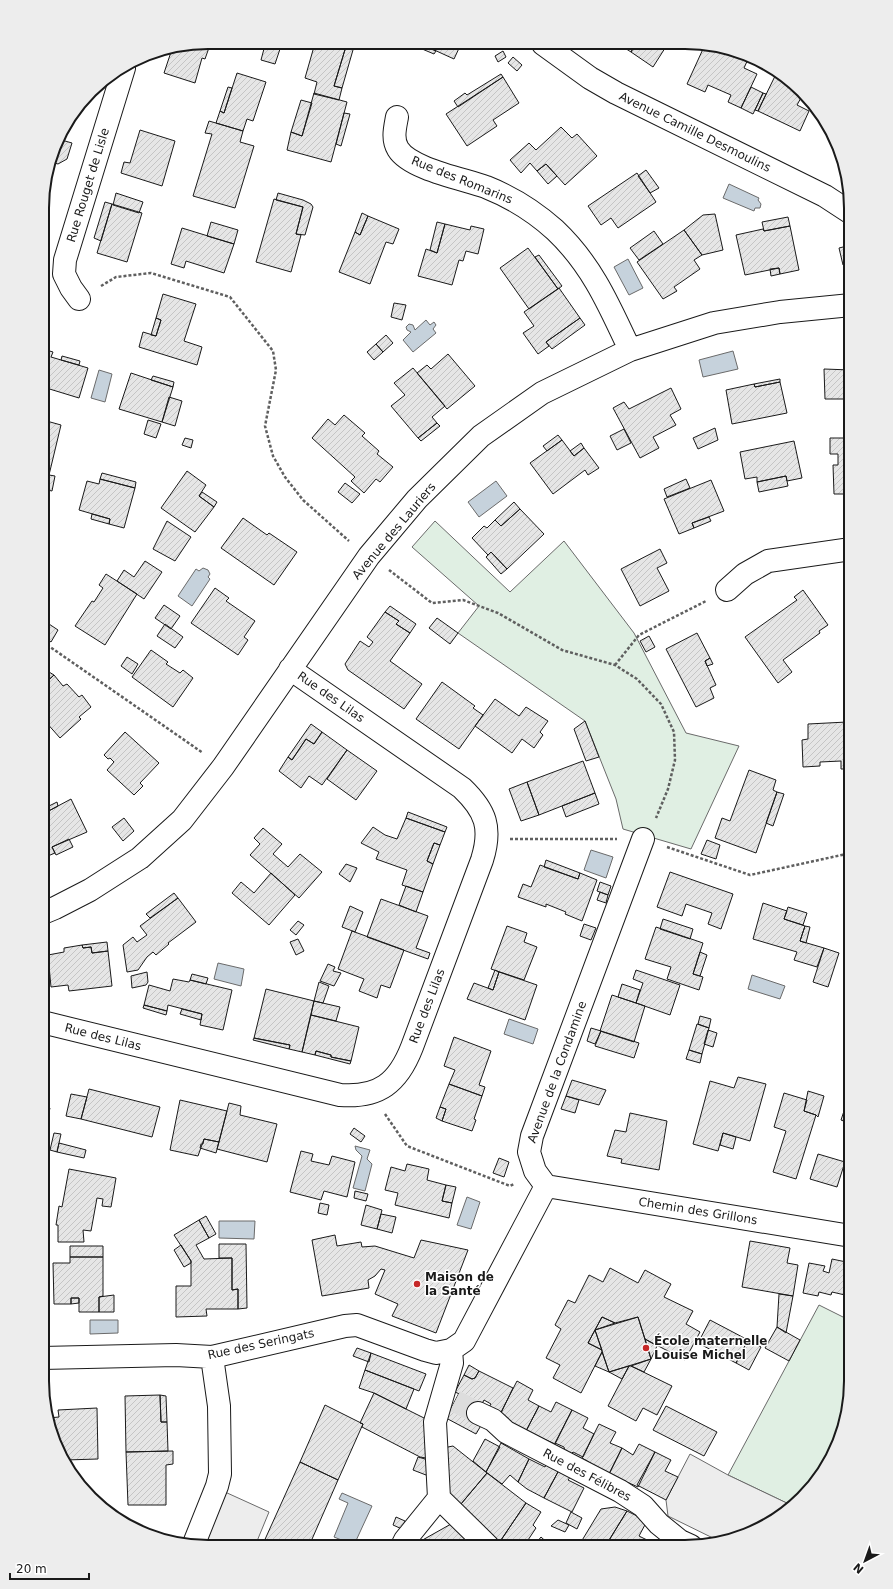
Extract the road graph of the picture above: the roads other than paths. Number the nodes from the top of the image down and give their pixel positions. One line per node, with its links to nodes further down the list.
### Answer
1 (549, 49): 4 (street, Avenue Camille Desmoulins)
2 (122, 74): 5 (street, Rue Rouget de Lisle)
3 (397, 117): 7 (street, Rue des Romarins)
4 (844, 208)
5 (79, 299)
6 (844, 306): 7 (street, Avenue des Lauriers)
7 (630, 350): 10 (street, Avenue des Lauriers)
8 (844, 550): 9 (street)
9 (727, 590)
10 (290, 669): 12 (street, Avenue des Lauriers); 13 (street, Rue des Lilas)
11 (643, 839): 14 (street, Avenue de la Condamine)
12 (49, 910)
13 (49, 1024)
14 (540, 1178): 15 (street, Chemin des Grillons); 16 (street)
15 (844, 1235)
16 (451, 1350): 17 (street, Rue des Seringats); 20 (street)
17 (212, 1357): 18 (street, Rue des Seringats); 21 (street)
18 (49, 1358)
19 (478, 1413): 24 (street, Rue des Félibres)
20 (439, 1498): 22 (street); 23 (street)
21 (195, 1540)
22 (405, 1540)
23 (482, 1540)
24 (679, 1540)

